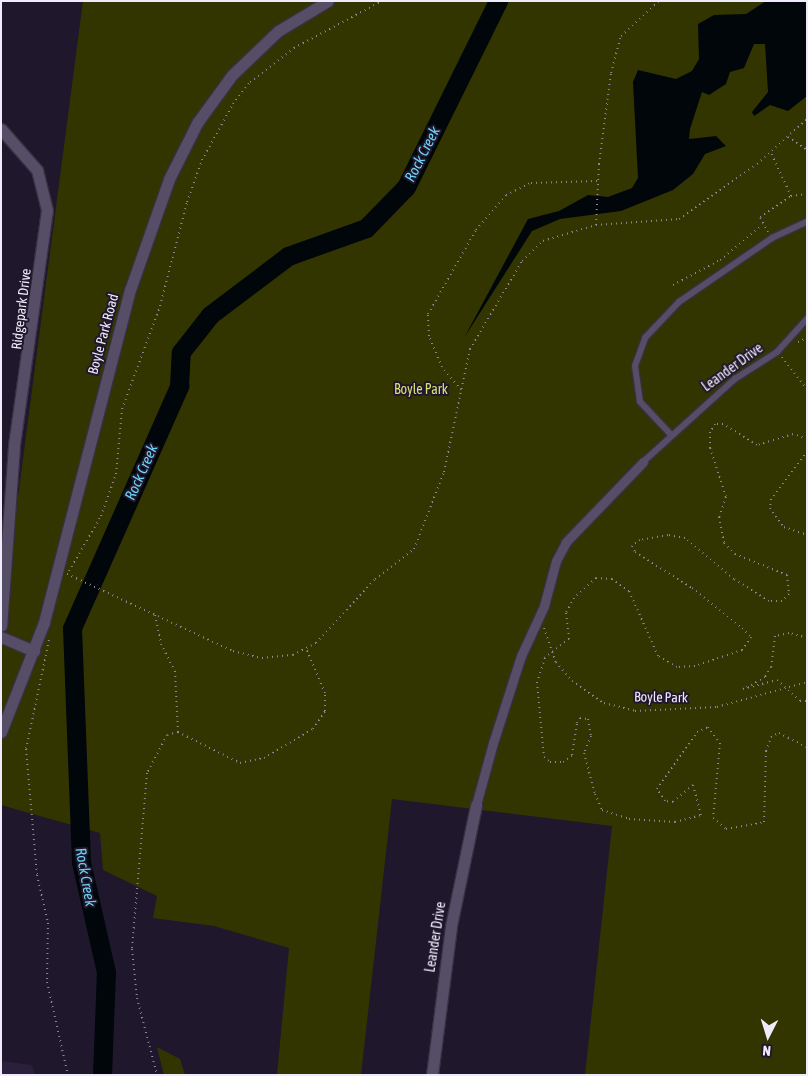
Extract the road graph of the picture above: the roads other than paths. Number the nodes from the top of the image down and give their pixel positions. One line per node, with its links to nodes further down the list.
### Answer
1 (328, 1): 9 (street, Boyle Park Road)
2 (1, 128): 7 (street, Ridgepark Drive)
3 (807, 222): 5 (lane)
4 (807, 319): 5 (lane, Leander Drive)
5 (670, 435): 6 (lane)
6 (643, 462): 11 (street)
7 (1, 626)
8 (1, 637): 9 (street)
9 (34, 651): 10 (street, Boyle Park Road)
10 (1, 732)
11 (476, 805): 12 (street, Leander Drive)
12 (432, 1075)

